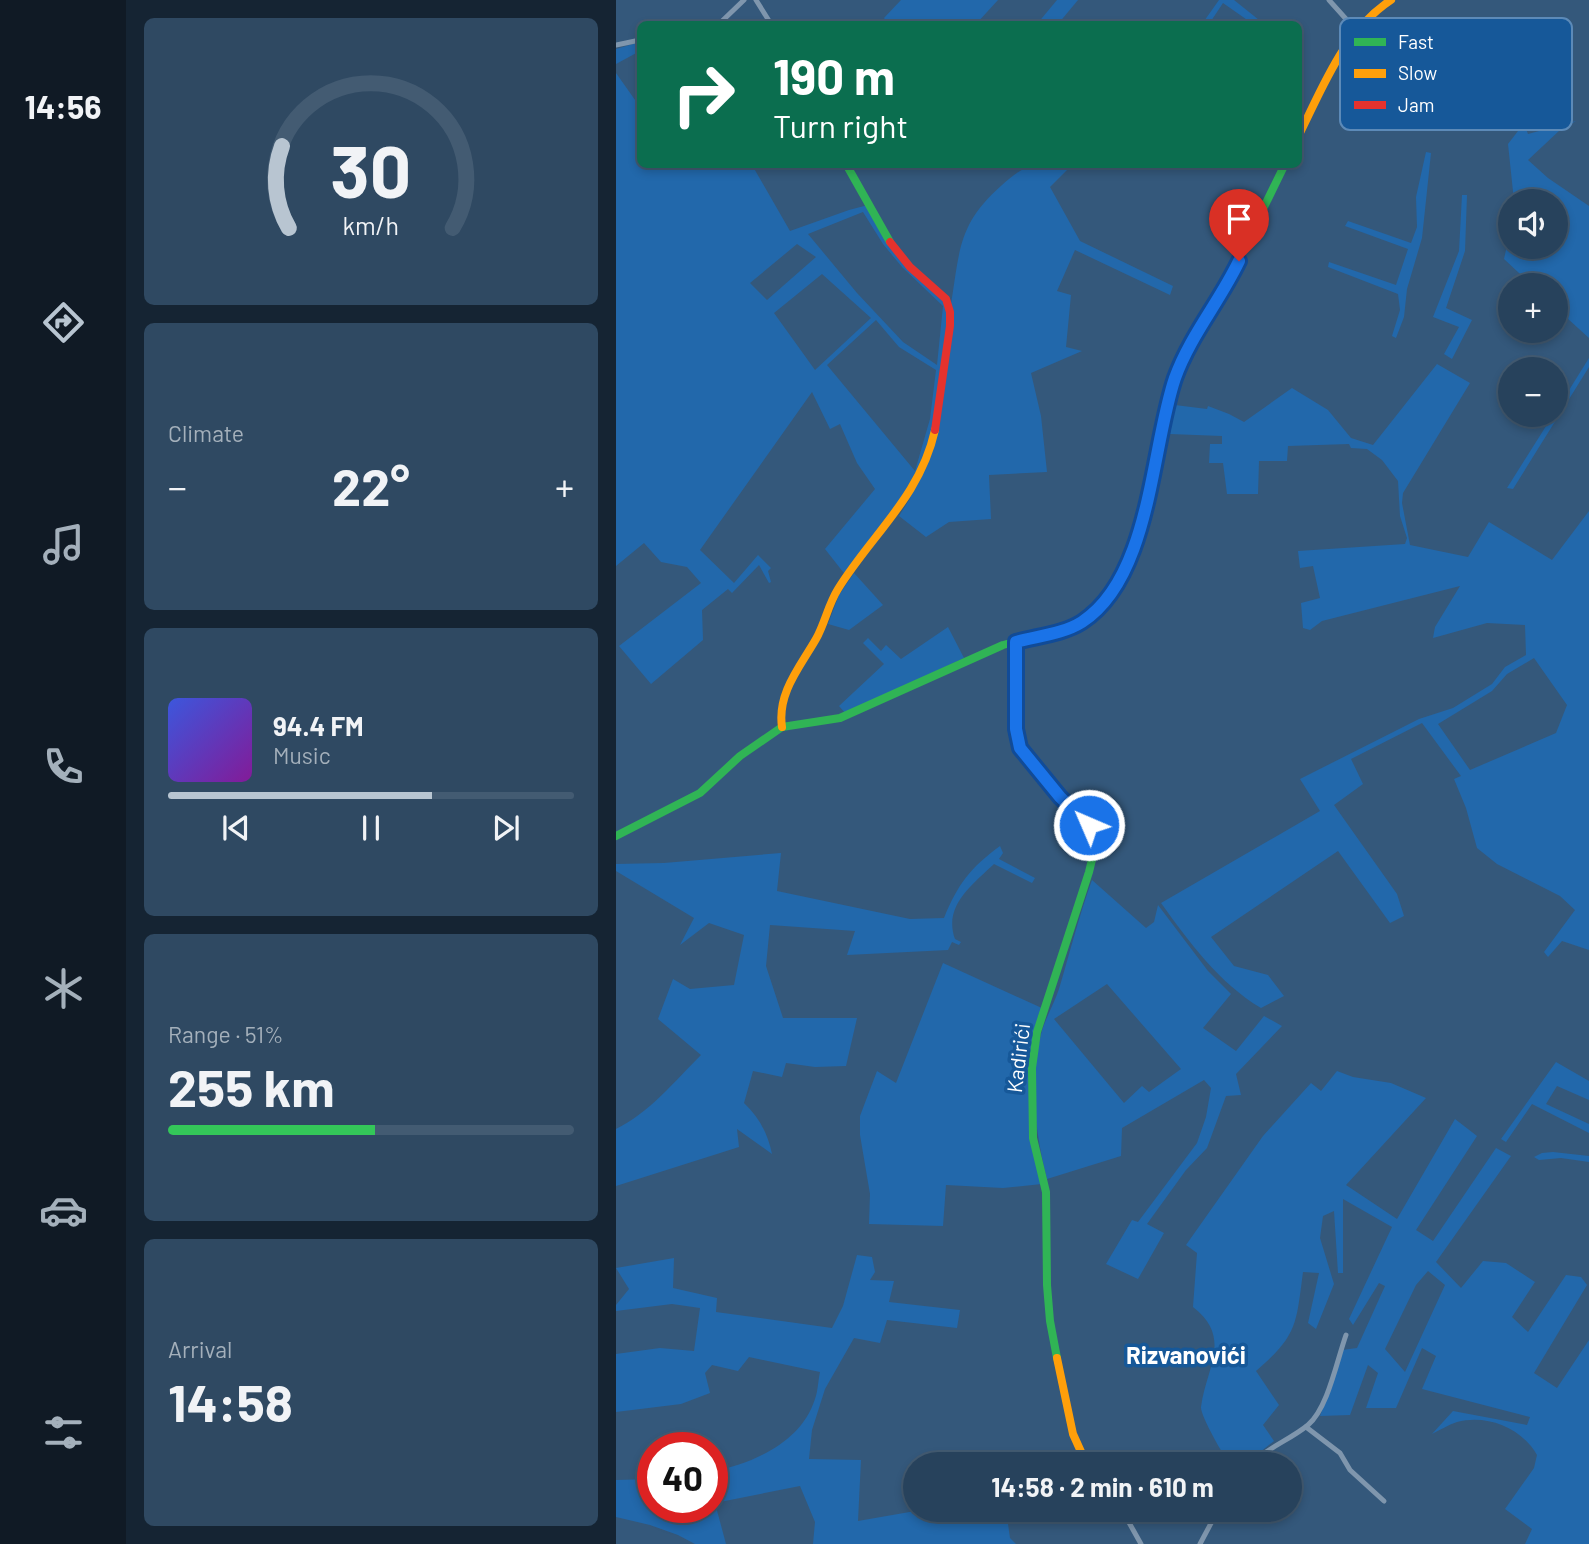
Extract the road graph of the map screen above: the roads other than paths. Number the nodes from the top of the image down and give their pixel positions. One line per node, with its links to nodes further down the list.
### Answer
1 (744, 0): 7 (street)
2 (756, 0): 8 (street)
3 (1329, 0): 5 (street)
4 (1391, 0): 6 (street)
5 (1345, 18)
6 (1366, 18)
7 (722, 21)
8 (769, 21)
9 (637, 41): 10 (street)
10 (616, 45)
11 (1340, 57): 12 (street)
12 (1302, 129)
13 (848, 168): 16 (street)
14 (1282, 168): 15 (street)
15 (1016, 642): 16 (street); 20 (street, Kadirići)
16 (782, 726): 17 (street)
17 (616, 836)
18 (1346, 1335): 19 (street)
19 (1306, 1427): 21 (street); 22 (street)
20 (1079, 1452)
21 (1265, 1452)
22 (1384, 1501)
23 (1129, 1522): 25 (street)
24 (1212, 1522): 26 (street)
25 (1142, 1544)
26 (1200, 1544)

